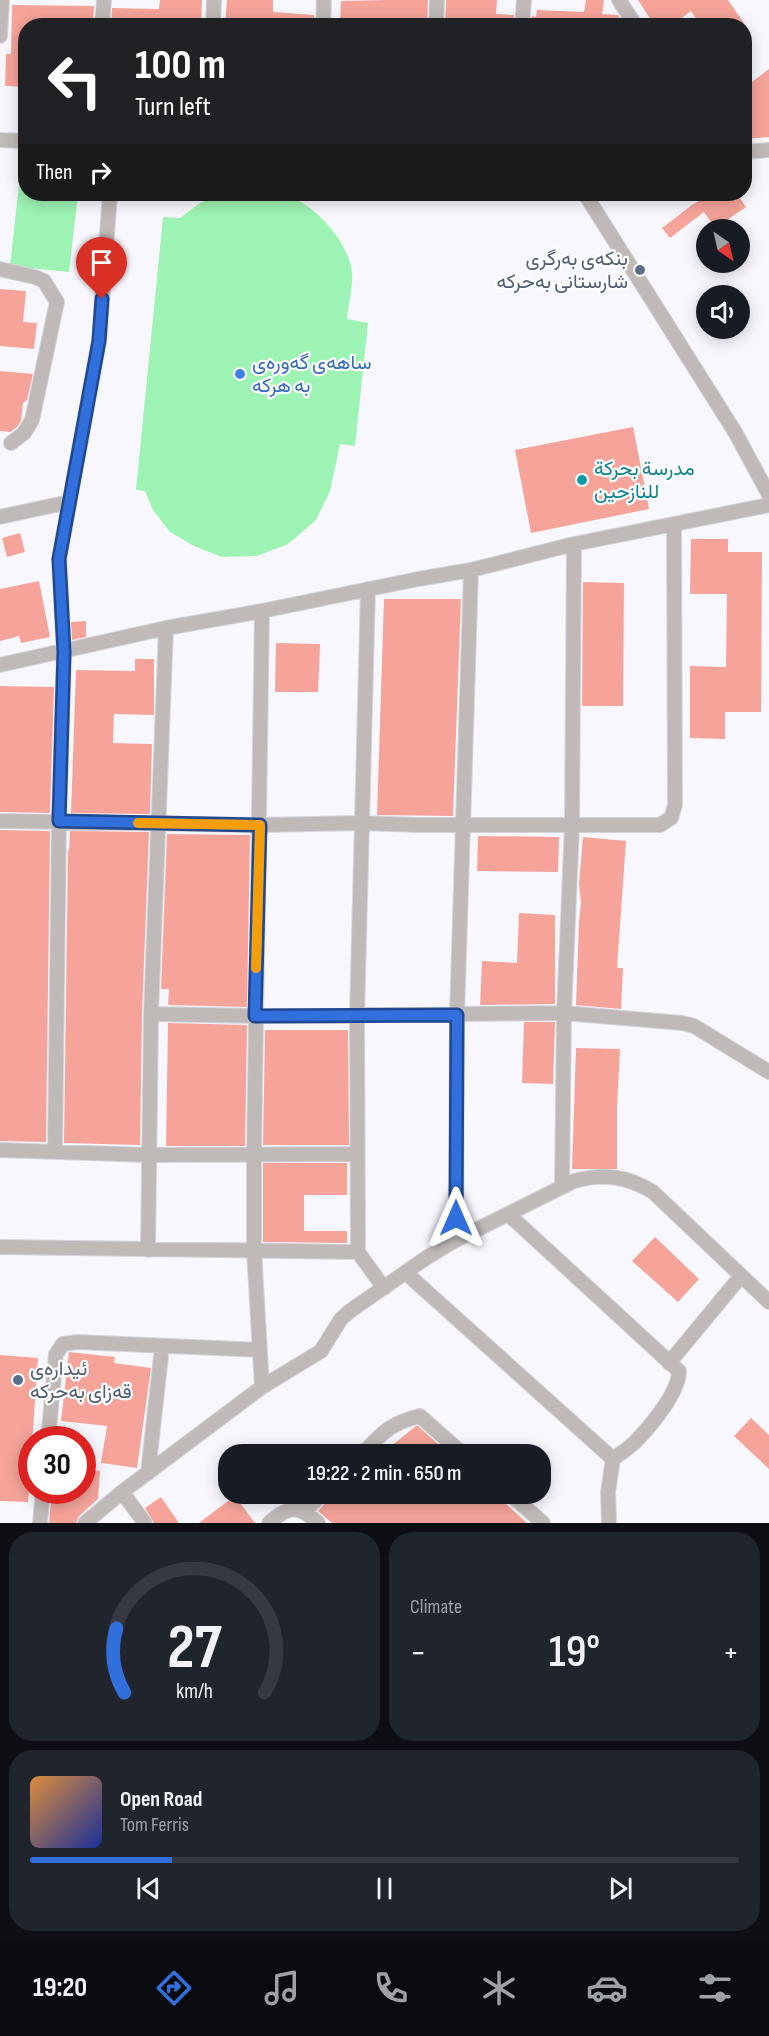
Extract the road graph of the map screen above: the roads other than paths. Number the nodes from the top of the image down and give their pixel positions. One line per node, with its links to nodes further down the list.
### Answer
1 (2, 0): 14 (street)
2 (104, 0): 8 (street)
3 (214, 0): 9 (street)
4 (324, 0): 10 (street)
5 (437, 0): 11 (street)
6 (524, 0): 12 (street)
7 (619, 0): 13 (street)
8 (103, 18)
9 (213, 18)
10 (323, 18)
11 (436, 18)
12 (523, 18)
13 (631, 18)
14 (0, 36)
15 (0, 140): 16 (street)
16 (18, 141)
17 (769, 150): 18 (street)
18 (752, 151)
19 (109, 201): 24 (street)
20 (589, 201): 23 (street)
21 (0, 269): 22 (street)
22 (11, 442)
23 (769, 495)
24 (69, 502): 26 (street); 33 (street)
25 (769, 505): 27 (street)
26 (0, 518)
27 (674, 524): 28 (street); 41 (street)
28 (574, 544): 29 (street); 41 (street)
29 (471, 570): 30 (street); 40 (street)
30 (368, 589): 31 (street); 37 (street)
31 (262, 611): 32 (street); 39 (street)
32 (166, 628): 33 (street); 38 (street)
33 (64, 652): 34 (street); 36 (street)
34 (0, 665)
35 (0, 821): 36 (street)
36 (59, 821): 38 (street); 49 (street)
37 (362, 823): 39 (street); 40 (street); 44 (street)
38 (158, 824): 39 (street); 43 (street)
39 (260, 825): 46 (street)
40 (464, 825): 41 (street); 45 (street)
41 (572, 825): 42 (street)
42 (564, 1013): 45 (street); 47 (street); 53 (street)
43 (151, 1014): 46 (street); 51 (street)
44 (357, 1015): 45 (street); 46 (street); 50 (street)
45 (457, 1015): 55 (street)
46 (255, 1016): 52 (street)
47 (769, 1072)
48 (0, 1150): 49 (street)
49 (55, 1151): 51 (street)
50 (357, 1154): 52 (street); 59 (street)
51 (148, 1155): 52 (street); 57 (street)
52 (254, 1155): 58 (street)
53 (562, 1187): 54 (street); 61 (street)
54 (508, 1214): 55 (street); 66 (street)
55 (456, 1240): 60 (street)
56 (0, 1247): 57 (street)
57 (148, 1250): 58 (street)
58 (254, 1250): 59 (street); 65 (street)
59 (358, 1252): 62 (street)
60 (406, 1273): 62 (street); 71 (street)
61 (741, 1276): 63 (street); 66 (street)
62 (384, 1288): 67 (street)
63 (769, 1302)
64 (162, 1347): 65 (street); 68 (street); 72 (street)
65 (261, 1350): 67 (street)
66 (669, 1362): 71 (street)
67 (262, 1387): 72 (street)
68 (49, 1426)
69 (372, 1444): 70 (street)
70 (452, 1444)
71 (613, 1459): 84 (street)
72 (148, 1473): 73 (street)
73 (122, 1492): 79 (street); 80 (street)
74 (42, 1504): 78 (street)
75 (312, 1504): 77 (street)
76 (521, 1504): 83 (street)
77 (305, 1511): 81 (street); 82 (street)
78 (40, 1523)
79 (85, 1523)
80 (145, 1523)
81 (269, 1523)
82 (318, 1523)
83 (543, 1523)
84 (609, 1523)

